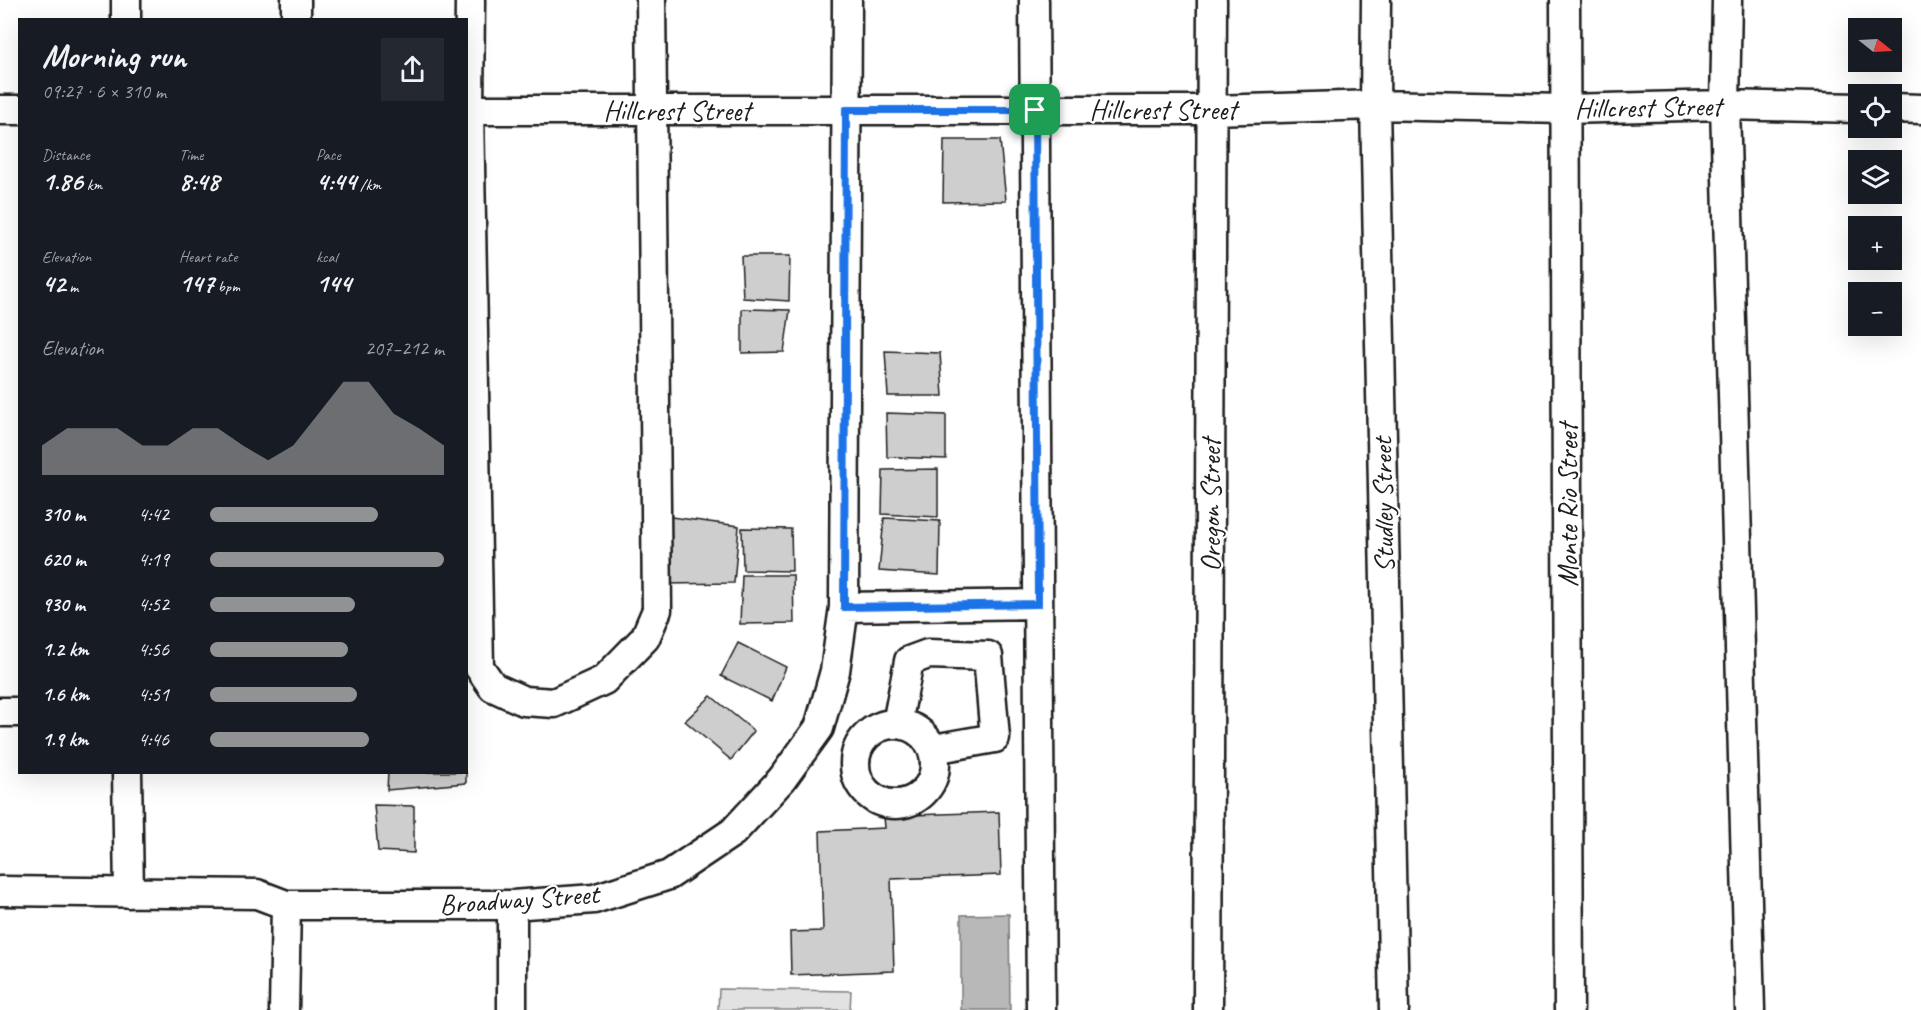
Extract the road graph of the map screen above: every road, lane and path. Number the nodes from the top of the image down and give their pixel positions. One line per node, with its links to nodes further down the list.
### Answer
1 (126, 0): 11 (street)
2 (296, 0): 12 (street)
3 (470, 0): 21 (street)
4 (651, 0): 22 (street)
5 (847, 0): 23 (street, Broadway Street)
6 (1034, 0): 24 (street)
7 (1212, 0): 25 (street, Oregon Street)
8 (1376, 0): 13 (street, Studley Street)
9 (1565, 0): 17 (street, Monte Rio Street)
10 (1727, 0): 14 (street)
11 (126, 18)
12 (296, 18)
13 (1375, 105): 17 (street, Hillcrest Street); 25 (street, Hillcrest Street); 43 (street, Studley Street)
14 (1725, 105): 15 (street, Hillcrest Street); 17 (street, Hillcrest Street); 45 (street)
15 (1848, 108)
16 (1902, 108): 18 (street)
17 (1565, 109): 44 (street, Monte Rio Street)
18 (1921, 109)
19 (0, 110): 20 (street)
20 (18, 110)
21 (468, 110): 22 (street, Hillcrest Street); 22 (street)
22 (652, 110): 23 (street, Hillcrest Street)
23 (846, 110): 24 (street, Hillcrest Street); 27 (street, Broadway Street)
24 (1035, 110): 25 (street, Hillcrest Street); 26 (street)
25 (1212, 110): 42 (street, Oregon Street)
26 (1038, 604): 27 (street); 41 (street)
27 (844, 607): 31 (street, Broadway Street)
28 (0, 712): 29 (street)
29 (18, 712)
30 (897, 724): 32 (street); 33 (street); 33 (street)
31 (819, 728): 32 (street); 38 (street, Broadway Street)
32 (859, 746): 33 (street)
33 (933, 749)
34 (127, 774): 36 (street)
35 (0, 891): 36 (street, Broadway Street)
36 (129, 893): 37 (street, Broadway Street)
37 (286, 905): 38 (street, Broadway Street); 39 (street)
38 (512, 905): 40 (street)
39 (285, 1010)
40 (512, 1010)
41 (1041, 1010)
42 (1208, 1010)
43 (1394, 1010)
44 (1569, 1010)
45 (1750, 1010)

